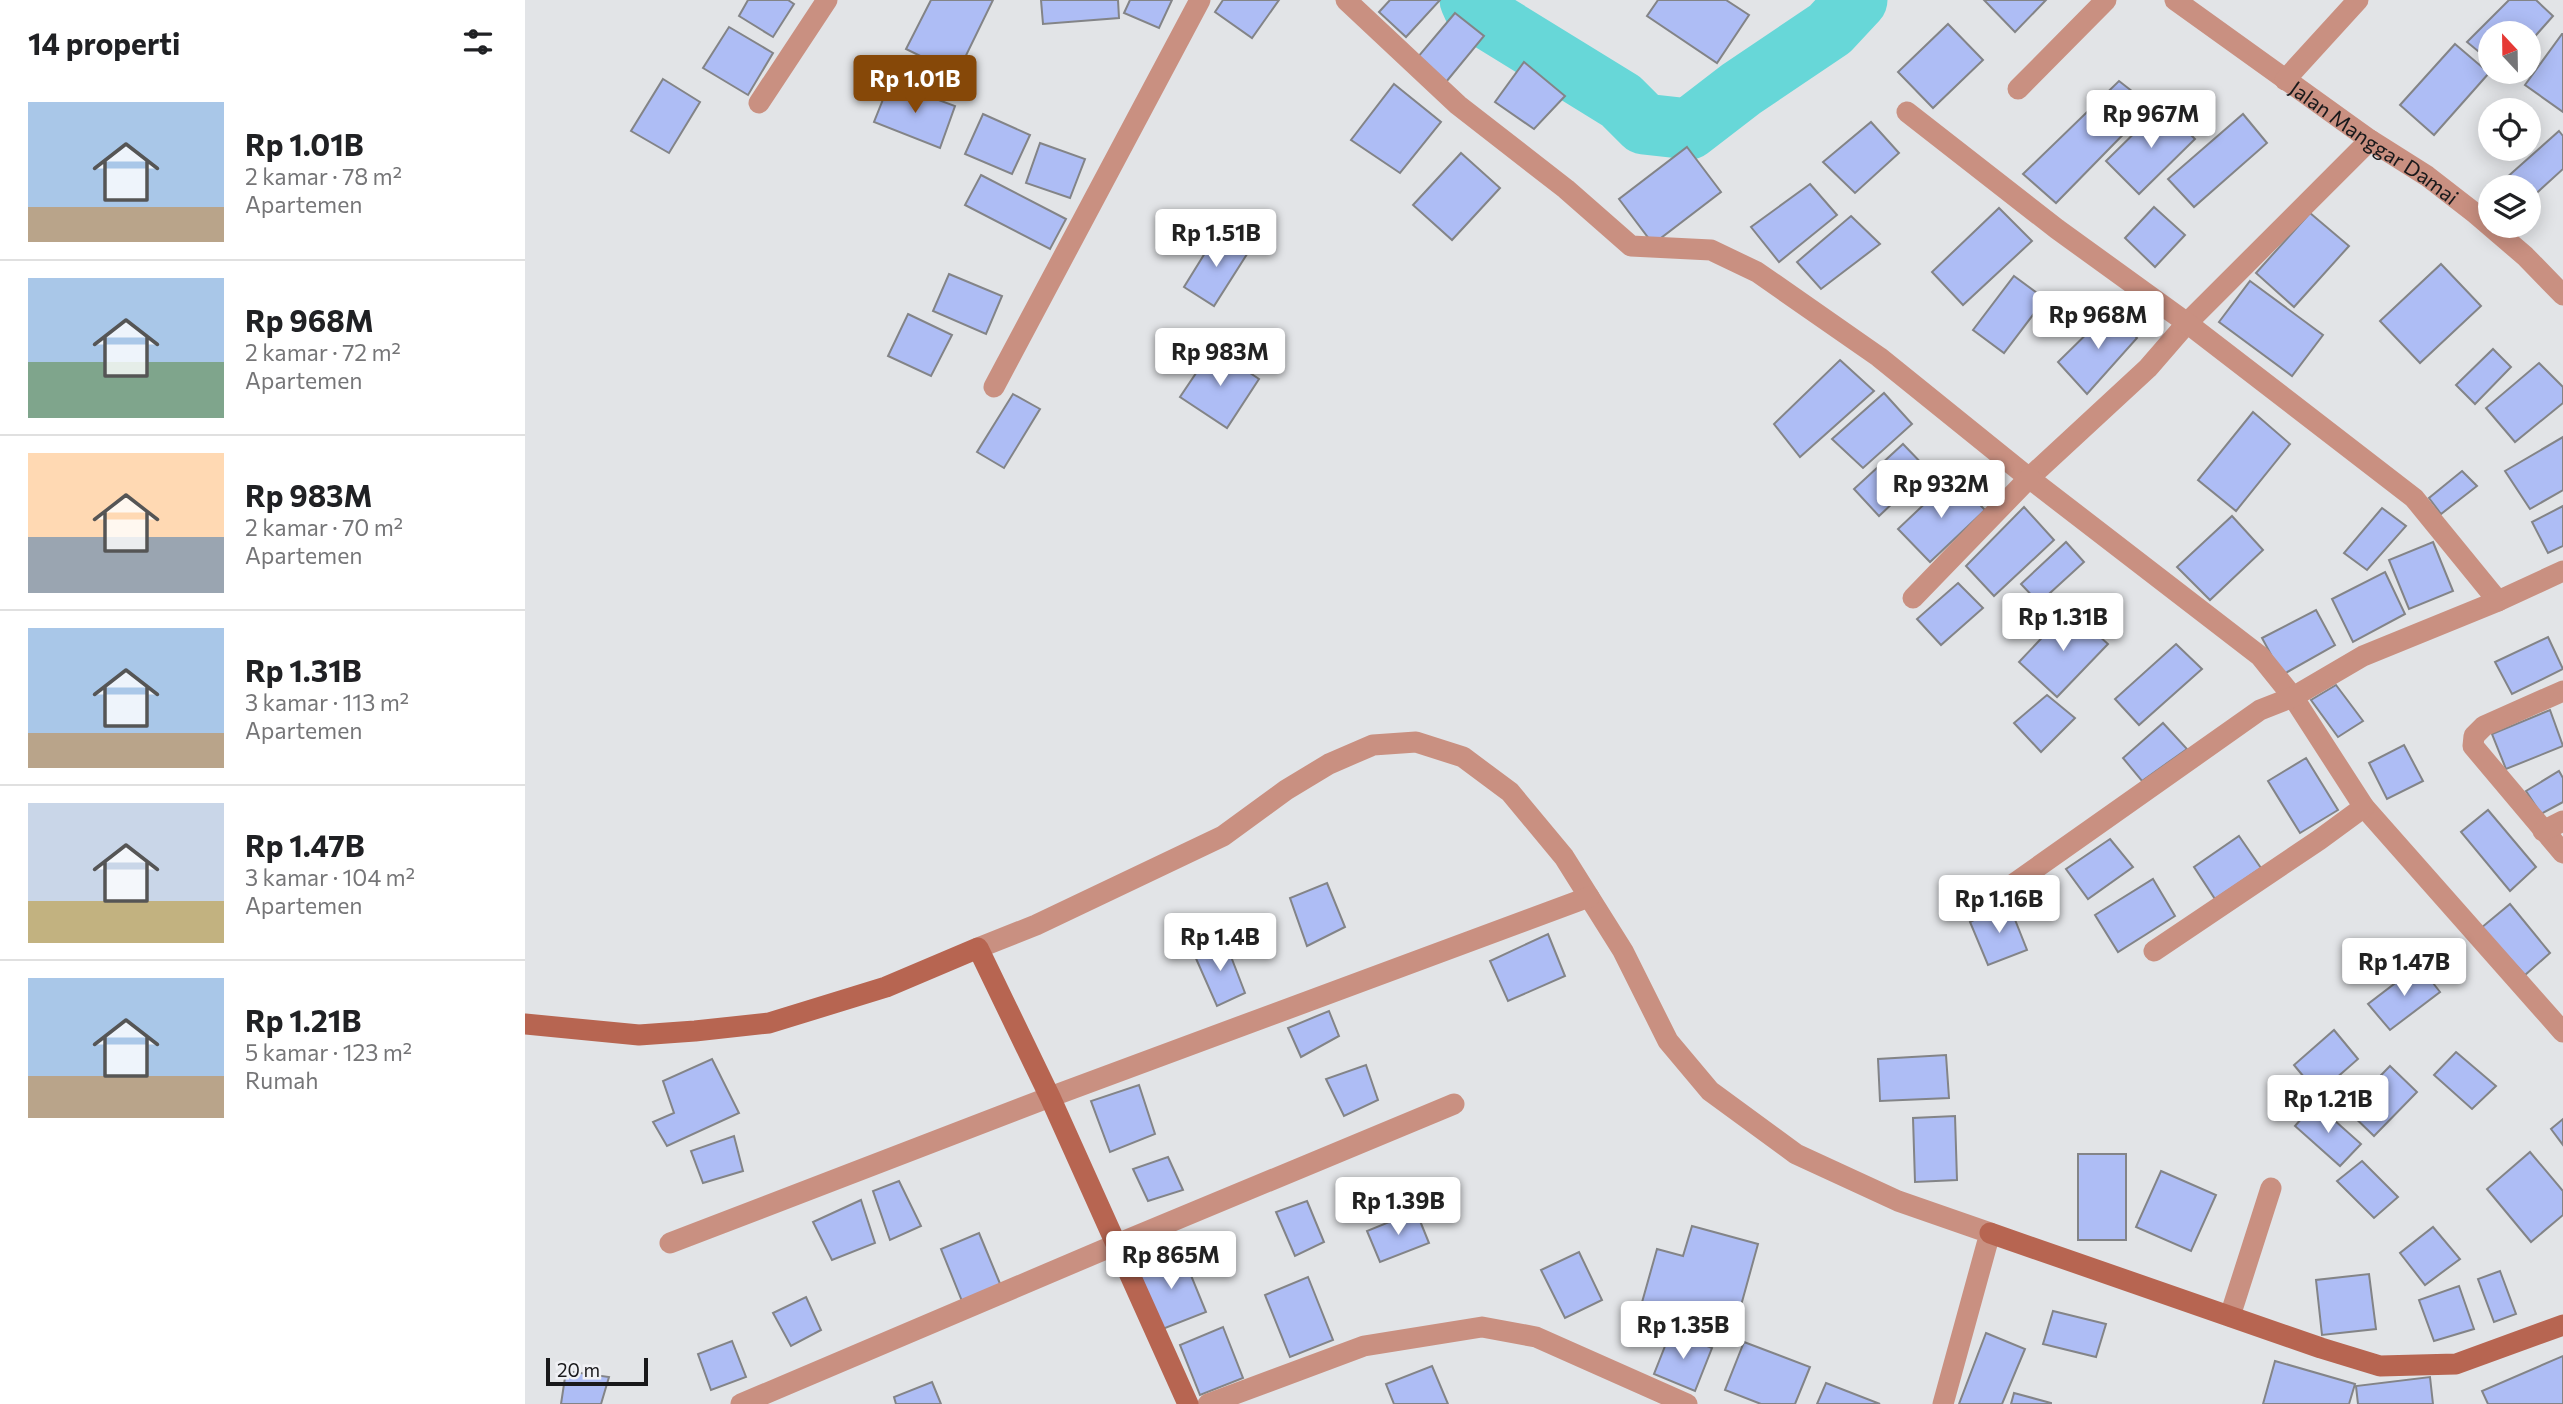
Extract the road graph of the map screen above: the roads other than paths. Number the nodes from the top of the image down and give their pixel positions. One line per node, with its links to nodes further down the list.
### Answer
1 (827, 0): 9 (street)
2 (1200, 0): 14 (street)
3 (1346, 0): 15 (street)
4 (2105, 0): 8 (street)
5 (2175, 0): 7 (street, Jalan Manggar Damai)
6 (2357, 0): 7 (street)
7 (2285, 80): 11 (street, Jalan Manggar Damai)
8 (2018, 89)
9 (759, 103)
10 (1907, 112): 13 (street)
11 (2370, 139): 12 (street, Jalan Manggar Damai); 13 (street)
12 (2563, 295)
13 (2187, 323): 15 (street); 18 (street)
14 (994, 387)
15 (2029, 478): 17 (street); 20 (street)
16 (2563, 571): 18 (street)
17 (1913, 598)
18 (2498, 601): 20 (street)
19 (2563, 691): 23 (street)
20 (2293, 696): 21 (street); 26 (street)
21 (2364, 807): 28 (street); 30 (street)
22 (2563, 821): 23 (street)
23 (2543, 831): 24 (street)
24 (2563, 853)
25 (1590, 897): 27 (street); 31 (street); 34 (street)
26 (1989, 902)
27 (978, 948): 29 (street); 31 (street)
28 (2154, 951)
29 (525, 1024)
30 (2563, 1032)
31 (1050, 1097): 35 (street); 36 (street)
32 (1454, 1104): 36 (street)
33 (2271, 1188): 37 (street)
34 (1990, 1233): 37 (street); 43 (street)
35 (670, 1243)
36 (1115, 1245): 39 (street); 40 (street)
37 (2230, 1316): 38 (street)
38 (2563, 1325)
39 (741, 1404)
40 (1188, 1404)
41 (1208, 1404): 42 (street)
42 (1687, 1404)
43 (1943, 1404)

